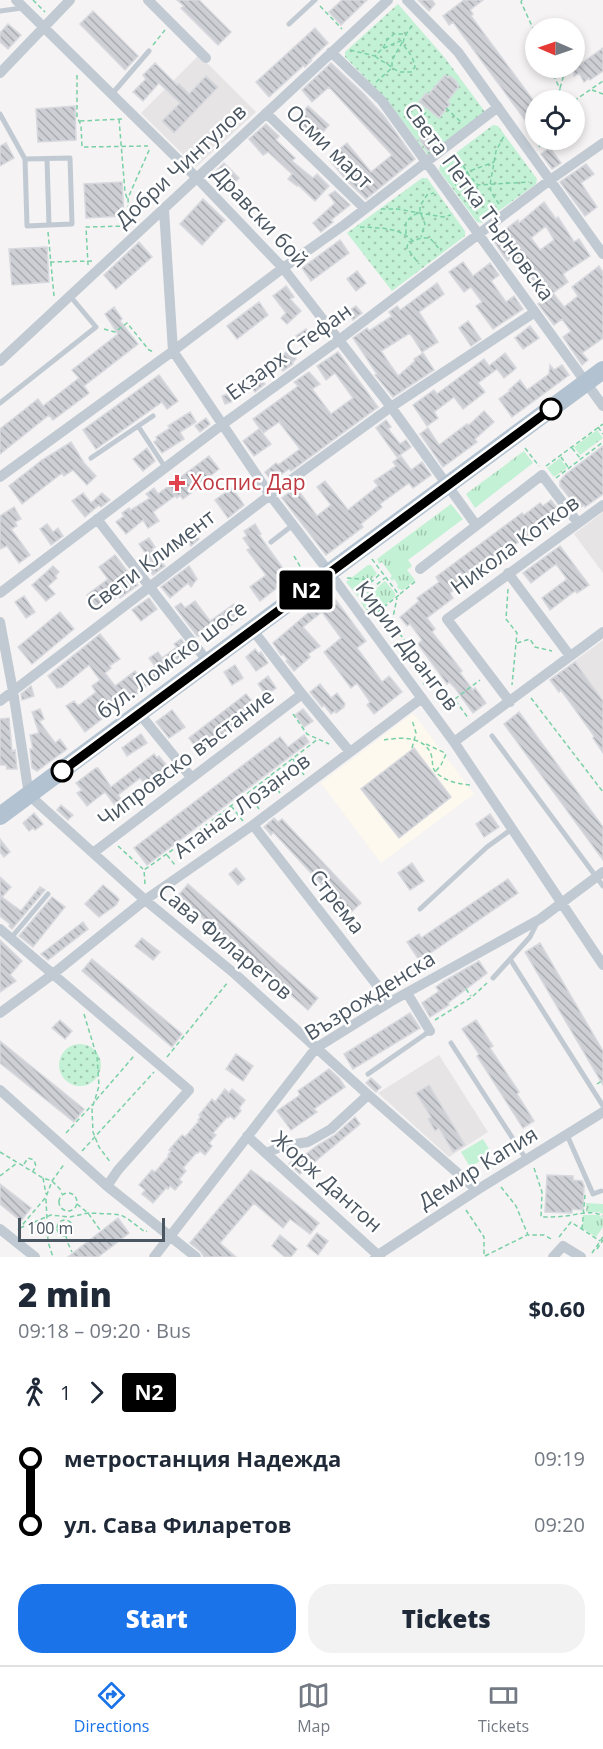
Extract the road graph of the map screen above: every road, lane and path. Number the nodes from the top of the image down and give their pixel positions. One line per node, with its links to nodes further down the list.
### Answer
1 (33, 0): 12 (path)
2 (70, 0): 12 (street)
3 (148, 0): 13 (street)
4 (315, 0): 14 (lane); 17 (path)
5 (388, 0): 17 (street, Добри Чинтулов)
6 (407, 0): 10 (street)
7 (522, 0): 11 (path)
8 (20, 4): 9 (lane); 15 (street, Дравски бой)
9 (0, 10)
10 (421, 14): 16 (path); 36 (street)
11 (529, 18)
12 (52, 19): 15 (street)
13 (171, 22): 21 (path); 23 (street)
14 (289, 24)
15 (44, 27): 24 (street, Дравски бой); 26 (street)
16 (406, 34): 18 (path); 20 (path)
17 (348, 36): 19 (street, Добри Чинтулов)
18 (403, 40): 20 (path); 25 (path); 25 (path)
19 (334, 49): 22 (path); 30 (street, Света Петка Търновска); 39 (street, Добри Чинтулов)
20 (382, 49): 22 (path)
21 (149, 51): 33 (lane)
22 (375, 56): 25 (path)
23 (206, 58)
24 (76, 59): 33 (street, Дравски бой); 43 (path)
25 (392, 68): 30 (path)
26 (0, 73)
27 (555, 78): 31 (path)
28 (563, 78): 31 (path)
29 (603, 81): 32 (path)
30 (369, 88): 46 (street, Света Петка Търновска)
31 (560, 89)
32 (591, 90): 34 (path); 35 (path)
33 (111, 94): 42 (street, Дравски бой)
34 (585, 94)
35 (603, 94)
36 (498, 107): 44 (street); 45 (street)
37 (446, 108): 45 (path)
38 (428, 110): 46 (path)
39 (266, 113): 55 (street, Добри Чинтулов); 61 (street, Осми март)
40 (0, 114): 50 (lane)
41 (119, 119): 42 (path); 43 (path); 49 (path)
42 (136, 119): 55 (street, Дравски бой)
43 (79, 121): 49 (path)
44 (510, 124): 53 (path); 56 (street)
45 (470, 129): 48 (street)
46 (406, 134): 52 (street, Света Петка Търновска)
47 (603, 143): 56 (street, Екзарх Стефан)
48 (450, 144): 52 (street); 54 (path)
49 (121, 146): 60 (path); 60 (path)
50 (25, 159): 51 (lane); 66 (lane)
51 (47, 159): 66 (lane); 66 (lane)
52 (426, 162): 59 (street, Света Петка Търновска); 61 (street)
53 (494, 162): 54 (path); 58 (path)
54 (467, 172): 57 (path); 59 (path)
55 (197, 178): 62 (street, Добри Чинтулов); 77 (street, Дравски бой)
56 (550, 180): 58 (path); 65 (street, Екзарх Стефан); 72 (street)
57 (478, 185): 58 (path); 64 (path)
58 (490, 185): 65 (path)
59 (446, 190): 63 (path); 64 (street, Света Петка Търновска)
60 (128, 198): 75 (path)
61 (365, 209): 63 (path); 67 (street)
62 (164, 210): 73 (street, Добри Чинтулов); 85 (street)
63 (420, 212): 64 (path); 68 (path); 70 (path)
64 (462, 212): 69 (street, Света Петка Търновска)
65 (507, 214): 69 (street, Екзарх Стефан)
66 (48, 225): 76 (path)
67 (345, 225): 68 (path); 77 (street)
68 (406, 234): 71 (path)
69 (479, 236): 74 (street, Екзарх Стефан); 82 (street, Света Петка Търновска)
70 (421, 238): 71 (path); 74 (path)
71 (413, 241): 78 (path)
72 (603, 254)
73 (109, 260): 75 (path); 79 (street, Добри Чинтулов)
74 (447, 260): 78 (street, Екзарх Стефан)
75 (88, 261): 76 (path); 79 (path)
76 (50, 262): 81 (path)
77 (283, 268): 84 (street, Дравски бой); 85 (street)
78 (426, 275): 84 (street, Екзарх Стефан)
79 (88, 279): 80 (street, Добри Чинтулов)
80 (70, 296): 81 (street, Добри Чинтулов); 83 (lane)
81 (55, 310): 86 (street, Добри Чинтулов)
82 (534, 312): 88 (street, Света Петка Търновска); 91 (street, Свети Климент)
83 (96, 327): 85 (path); 89 (lane)
84 (339, 340): 91 (street, Дравски бой); 93 (street, Екзарх Стефан)
85 (170, 353): 93 (street, Кирил Дрангов); 106 (street)
86 (0, 361)
87 (603, 370): 88 (main road, бул. Ломско шосе)
88 (586, 382): 90 (street, Света Петка Търновска); 108 (main road, бул. Ломско шосе)
89 (0, 403)
90 (603, 406)
91 (391, 408): 108 (street, Дравски бой); 109 (street, Свети Климент)
92 (153, 416): 95 (lane)
93 (223, 424): 104 (street, Екзарх Стефан); 109 (street, Кирил Дрангов)
94 (603, 424): 96 (path)
95 (138, 426): 102 (lane); 104 (lane)
96 (598, 428): 97 (path); 99 (path)
97 (603, 434)
98 (603, 441): 103 (path)
99 (572, 447): 101 (path); 103 (path)
100 (525, 448): 101 (path)
101 (560, 456): 105 (path)
102 (91, 458)
103 (580, 459): 105 (path)
104 (165, 468): 111 (street, Екзарх Стефан)
105 (569, 468): 107 (path)
106 (0, 477)
107 (548, 484): 112 (street); 114 (street)
108 (447, 486): 114 (street, Дравски бой); 121 (main road, бул. Ломско шосе)
109 (270, 495): 113 (street, Кирил Дрангов); 125 (street, Свети Климент)
110 (603, 506): 112 (street, Никола Котков)
111 (97, 519): 125 (street); 127 (street, Екзарх Стефан)
112 (578, 523): 120 (street, Никола Котков)
113 (293, 525): 115 (lane); 121 (street, Кирил Дрангов)
114 (476, 525): 118 (street)
115 (271, 542)
116 (294, 556): 122 (path)
117 (371, 558): 119 (path)
118 (420, 569): 128 (path)
119 (382, 573): 123 (path); 124 (path)
120 (508, 573): 136 (path); 137 (street); 139 (street, Никола Котков)
121 (336, 574): 124 (path); 129 (street, Кирил Дрангов); 134 (main road, бул. Ломско шосе)
122 (306, 575)
123 (385, 577): 126 (path); 128 (path)
124 (374, 580): 129 (path)
125 (149, 587): 138 (street); 140 (street, Свети Климент)
126 (371, 589)
127 (0, 593)
128 (398, 596): 130 (path); 133 (path)
129 (354, 607): 132 (street, Кирил Дрангов)
130 (382, 609): 132 (path); 133 (path)
131 (0, 622): 140 (street)
132 (365, 622): 143 (street, Кирил Дрангов)
133 (392, 623): 144 (path)
134 (252, 629): 138 (main road, бул. Ломско шосе); 142 (street)
135 (603, 632): 137 (street)
136 (516, 643): 137 (path); 146 (path)
137 (570, 656): 141 (street)
138 (207, 662): 149 (main road, бул. Ломско шосе)
139 (489, 674): 144 (path); 146 (street, Никола Котков)
140 (13, 691): 145 (street, Свети Климент); 169 (street)
141 (525, 691): 146 (street); 168 (path)
142 (302, 694): 147 (street, Чипровско въстание); 159 (street)
143 (423, 698): 148 (street, Атанас Лозанов); 154 (street, Кирил Дрангов)
144 (454, 699): 150 (path)
145 (0, 701)
146 (510, 702): 150 (street)
147 (287, 704): 152 (path); 163 (street, Чипровско въстание)
148 (404, 711): 153 (path); 155 (street, Атанас Лозанов)
149 (139, 713): 163 (street); 169 (main road, бул. Ломско шосе)
150 (475, 727): 154 (street)
151 (492, 736): 182 (lane)
152 (318, 739): 156 (path); 161 (path)
153 (415, 740): 155 (path); 157 (path); 158 (path)
154 (454, 742): 160 (path); 166 (street, Кирил Дрангов)
155 (362, 743): 159 (street, Атанас Лозанов)
156 (329, 744)
157 (425, 744): 160 (path); 162 (path)
158 (412, 748)
159 (350, 752): 165 (street, Атанас Лозанов)
160 (446, 754): 162 (path)
161 (292, 759): 164 (path); 165 (path)
162 (435, 772): 166 (path)
163 (191, 777): 176 (street, Чипровско въстание)
164 (268, 777): 167 (path); 170 (path)
165 (309, 782): 170 (street, Атанас Лозанов)
166 (484, 786): 175 (street, Кирил Дрангов)
167 (248, 792): 171 (path); 173 (path)
168 (603, 792)
169 (29, 795): 172 (main road, бул. Ломско шосе); 178 (street, Сава Филаретов)
170 (286, 800): 173 (street, Атанас Лозанов)
171 (231, 805): 174 (path); 177 (path)
172 (0, 816)
173 (265, 816): 174 (street, Атанас Лозанов)
174 (250, 827): 180 (street, Атанас Лозанов); 201 (street, Стрема)
175 (512, 829): 187 (street, Кирил Дрангов); 188 (lane)
176 (111, 839): 178 (street, Чипровско въстание); 181 (path)
177 (188, 839): 179 (path); 180 (path)
178 (93, 853): 186 (street, Сава Филаретов)
179 (166, 854): 181 (path); 183 (path)
180 (204, 859): 183 (street, Атанас Лозанов)
181 (144, 870): 186 (path)
182 (600, 874): 184 (lane); 187 (street, Възрожденска)
183 (181, 875): 186 (street, Атанас Лозанов)
184 (603, 886)
185 (48, 894): 191 (lane)
186 (146, 900): 194 (street, Атанас Лозанов); 195 (street, Сава Филаретов)
187 (562, 902): 189 (street, Възрожденска); 193 (street, Кирил Дрангов)
188 (420, 909)
189 (540, 919): 192 (lane); 198 (street, Възрожденска)
190 (0, 929): 191 (street)
191 (11, 939): 194 (street)
192 (510, 959): 196 (lane); 212 (lane)
193 (603, 965)
194 (53, 974): 200 (street); 202 (street, Атанас Лозанов)
195 (235, 974): 206 (street, Сава Филаретов); 207 (path)
196 (492, 978): 199 (path)
197 (466, 989): 199 (path)
198 (407, 993): 201 (street, Възрожденска); 203 (street)
199 (472, 997): 203 (path)
200 (83, 999): 205 (street); 211 (path)
201 (390, 1002): 206 (street, Възрожденска)
202 (0, 1013)
203 (428, 1028): 208 (lane)
204 (451, 1043): 221 (lane)
205 (140, 1048): 207 (street); 211 (path)
206 (316, 1048): 210 (street, Сава Филаретов); 215 (street, Възрожденска)
207 (160, 1065): 216 (path); 224 (street)
208 (368, 1074)
209 (0, 1090): 217 (street)
210 (368, 1095): 219 (street); 232 (street, Сава Филаретов)
211 (95, 1101): 216 (path); 217 (path)
212 (603, 1106)
213 (603, 1112): 214 (street, Демир Капия)
214 (567, 1135): 221 (street, Демир Капия); 227 (lane)
215 (247, 1136): 219 (street, Жорж Дантон); 251 (street, Възрожденска)
216 (95, 1137): 220 (path); 224 (path)
217 (57, 1143): 220 (street)
218 (0, 1152): 222 (path)
219 (266, 1153): 254 (street, Жорж Дантон)
220 (70, 1155): 230 (path); 231 (street)
221 (528, 1158): 229 (street, Демир Капия); 240 (path)
222 (18, 1162): 223 (path); 226 (path)
223 (23, 1165): 225 (path); 225 (path)
224 (118, 1170): 231 (street)
225 (33, 1171): 228 (path)
226 (0, 1176)
227 (586, 1176): 233 (lane); 240 (path)
228 (43, 1178): 230 (path); 235 (path)
229 (495, 1179): 232 (street, Демир Капия); 249 (path)
230 (52, 1181): 234 (path); 235 (path)
231 (107, 1186): 251 (street)
232 (477, 1190): 236 (street, Демир Капия)
233 (602, 1191)
234 (63, 1194): 237 (path); 238 (path)
235 (46, 1197): 243 (path); 243 (path)
236 (460, 1202): 254 (street, Демир Капия); 259 (path)
237 (77, 1203): 238 (path); 239 (path)
238 (66, 1211): 241 (path)
239 (88, 1213): 241 (path); 247 (path); 248 (path)
240 (584, 1213): 242 (path); 246 (path)
241 (65, 1216): 243 (path); 244 (path)
242 (603, 1216)
243 (46, 1217): 256 (path)
244 (65, 1219): 250 (path); 250 (path)
245 (0, 1228): 255 (street)
246 (582, 1229): 249 (path); 252 (path)
247 (100, 1230)
248 (145, 1232)
249 (528, 1235): 259 (path)
250 (66, 1236): 253 (path)
251 (171, 1236): 257 (street, Възрожденска); 258 (street)
252 (602, 1239): 262 (path)
253 (72, 1252)
254 (378, 1256)
255 (35, 1257)
256 (53, 1257)
257 (154, 1257)
258 (196, 1257)
259 (484, 1257)
260 (553, 1257): 261 (street)
261 (581, 1257)
262 (589, 1257)

